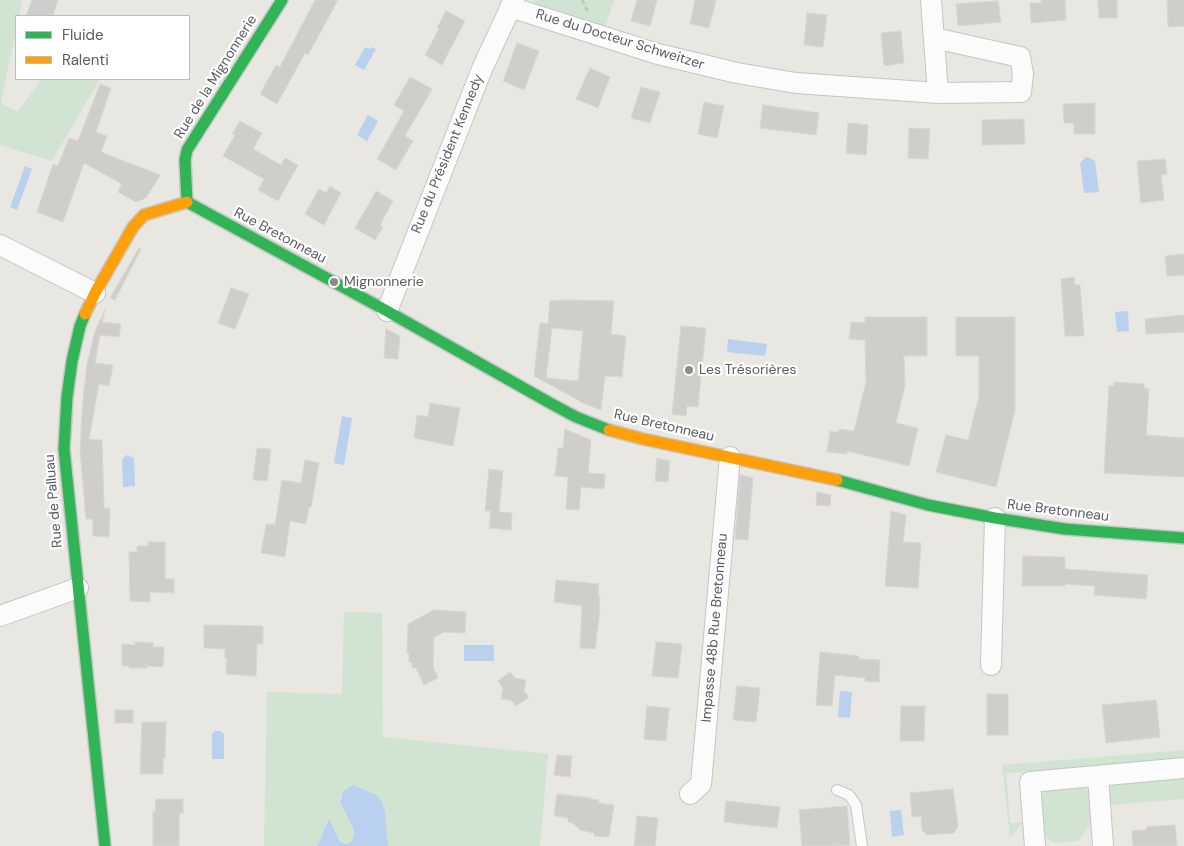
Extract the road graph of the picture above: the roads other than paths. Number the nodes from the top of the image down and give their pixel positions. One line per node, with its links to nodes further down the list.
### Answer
1 (282, 0): 6 (street, Rue de la Mignonnerie)
2 (931, 0): 4 (street)
3 (512, 3): 5 (street, Rue du Docteur Schweitzer); 9 (street, Rue du Président Kennedy)
4 (934, 38): 5 (street); 5 (street, Rue du Docteur Schweitzer)
5 (938, 93)
6 (187, 202): 8 (street, Rue de Palluau); 9 (street, Rue Bretonneau)
7 (0, 245): 8 (street)
8 (95, 293): 13 (street, Rue de Palluau)
9 (387, 311): 10 (street, Rue Bretonneau)
10 (730, 457): 11 (street, Rue Bretonneau); 19 (street, Impasse 48b Rue Bretonneau)
11 (995, 518): 12 (street, Rue Bretonneau); 15 (street)
12 (1184, 538)
13 (78, 588): 14 (street); 20 (street, Rue de Palluau)
14 (0, 616)
15 (991, 665)
16 (1184, 768): 17 (street)
17 (1098, 776): 22 (street); 23 (street)
18 (837, 790): 21 (lane)
19 (690, 794)
20 (105, 846)
21 (862, 846)
22 (1035, 846)
23 (1103, 846)

